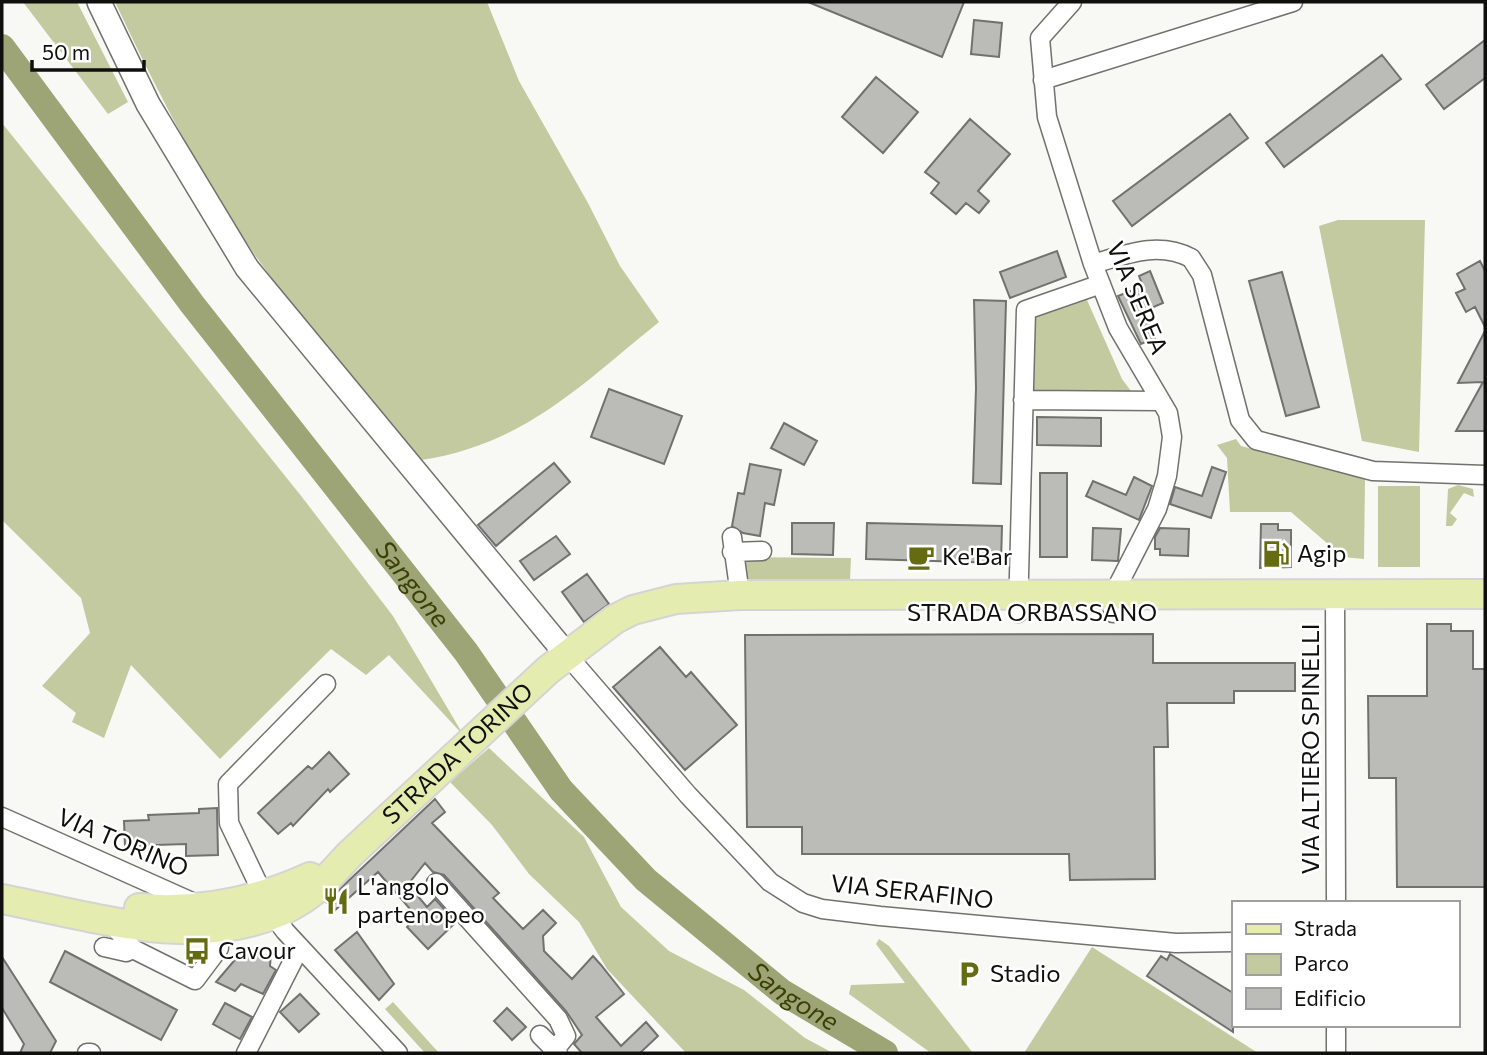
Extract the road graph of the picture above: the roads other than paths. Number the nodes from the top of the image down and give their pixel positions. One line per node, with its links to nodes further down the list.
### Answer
1 (99, 2): 17 (street)
2 (1072, 2): 4 (street, VIA SEREA)
3 (1293, 2): 4 (street)
4 (1043, 80): 5 (street, VIA SEREA)
5 (1093, 264): 6 (street, VIA SEREA); 9 (street)
6 (1101, 284): 7 (street); 8 (street, VIA SEREA)
7 (1023, 400): 8 (street); 14 (street)
8 (1161, 401): 15 (street, VIA SEREA)
9 (1485, 475)
10 (762, 551): 12 (street)
11 (1485, 594): 13 (main road, STRADA ORBASSANO)
12 (740, 595): 14 (main road, STRADA ORBASSANO); 17 (main road, STRADA ORBASSANO)
13 (1335, 603): 15 (main road, STRADA ORBASSANO); 16 (main road, STRADA ORBASSANO); 23 (street, VIA ALTIERO SPINELLI)
14 (1019, 604): 15 (main road, STRADA ORBASSANO); 17 (main road, STRADA ORBASSANO)
15 (1113, 604)
16 (1485, 612)
17 (566, 657): 24 (main road, STRADA TORINO); 29 (street, VIA SERAFINO)
18 (326, 684): 24 (street)
19 (2, 817): 26 (street, VIA TORINO)
20 (2, 881): 26 (main road, STRADA TORINO)
21 (436, 883): 34 (street)
22 (2, 899): 28 (main road, STRADA TORINO)
23 (1336, 901)
24 (269, 905): 26 (main road, STRADA TORINO); 31 (street)
25 (2, 913): 27 (street, STRADA TORINO)
26 (208, 922): 28 (main road, STRADA TORINO); 28 (street, STRADA TORINO)
27 (118, 931): 28 (street, STRADA TORINO); 28 (street, STRADA TORINO)
28 (139, 937): 30 (street, STRADA TORINO)
29 (1232, 942)
30 (104, 947)
31 (300, 947): 35 (street); 36 (street)
32 (1336, 1027): 37 (street)
33 (540, 1035): 34 (street)
34 (555, 1052)
35 (246, 1053)
36 (398, 1053)
37 (1336, 1053)

